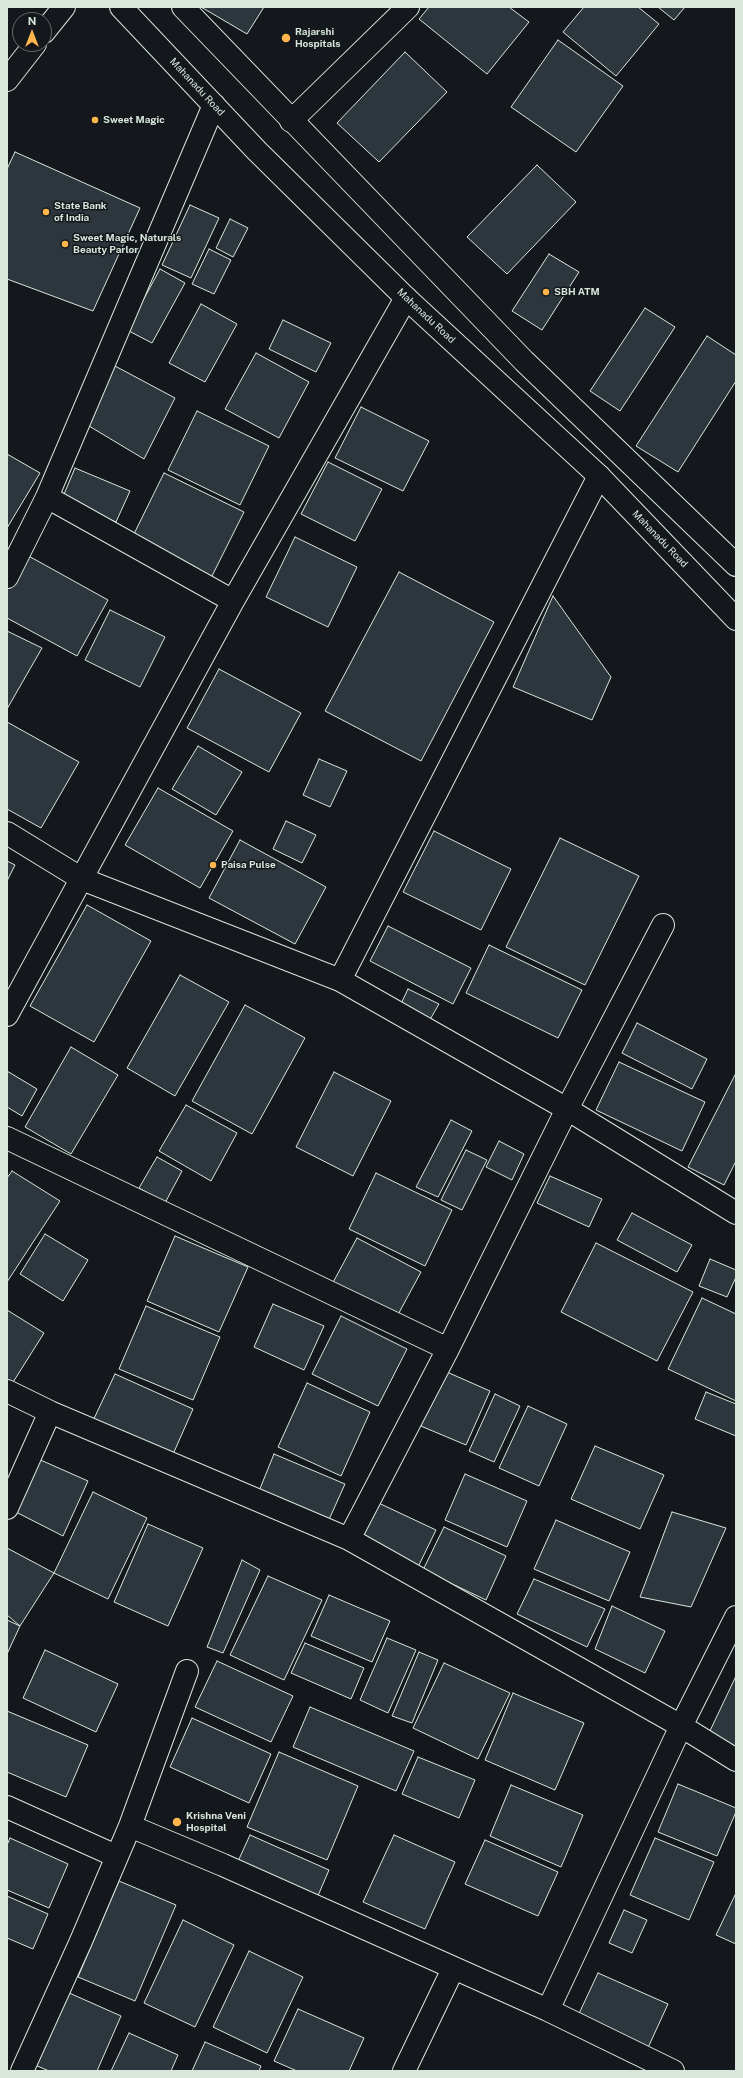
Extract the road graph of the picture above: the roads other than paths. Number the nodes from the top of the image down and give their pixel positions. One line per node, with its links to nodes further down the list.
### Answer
1 (64, 7): 5 (street)
2 (121, 7): 8 (street, Mahanadu Road)
3 (183, 7): 9 (street)
4 (408, 7): 9 (street)
5 (52, 22)
6 (29, 52): 7 (street)
7 (7, 80)
8 (214, 105): 10 (street, Mahanadu Road); 12 (street)
9 (291, 121): 13 (street)
10 (406, 298): 11 (street, Mahanadu Road); 15 (street)
11 (599, 476): 16 (street, Mahanadu Road); 20 (street)
12 (47, 497): 14 (street); 15 (street)
13 (736, 565)
14 (7, 577)
15 (233, 601): 18 (street)
16 (736, 619)
17 (7, 833): 18 (street)
18 (82, 879): 20 (street); 21 (street)
19 (663, 925): 22 (street)
20 (340, 980): 22 (street)
21 (7, 1016)
22 (567, 1109): 24 (street); 25 (street)
23 (7, 1138): 25 (street)
24 (736, 1213)
25 (448, 1349): 29 (street)
26 (7, 1391): 27 (street)
27 (50, 1412): 28 (street); 29 (street)
28 (7, 1508)
29 (349, 1539): 32 (street)
30 (736, 1617): 32 (street)
31 (187, 1671): 35 (street)
32 (681, 1726): 33 (street); 38 (street)
33 (736, 1760)
34 (7, 1807): 36 (street)
35 (130, 1826): 36 (street); 37 (street)
36 (116, 1856): 39 (street)
37 (453, 1969): 38 (street); 40 (street)
38 (548, 2010): 41 (street)
39 (26, 2070)
40 (404, 2071)
41 (673, 2071)

